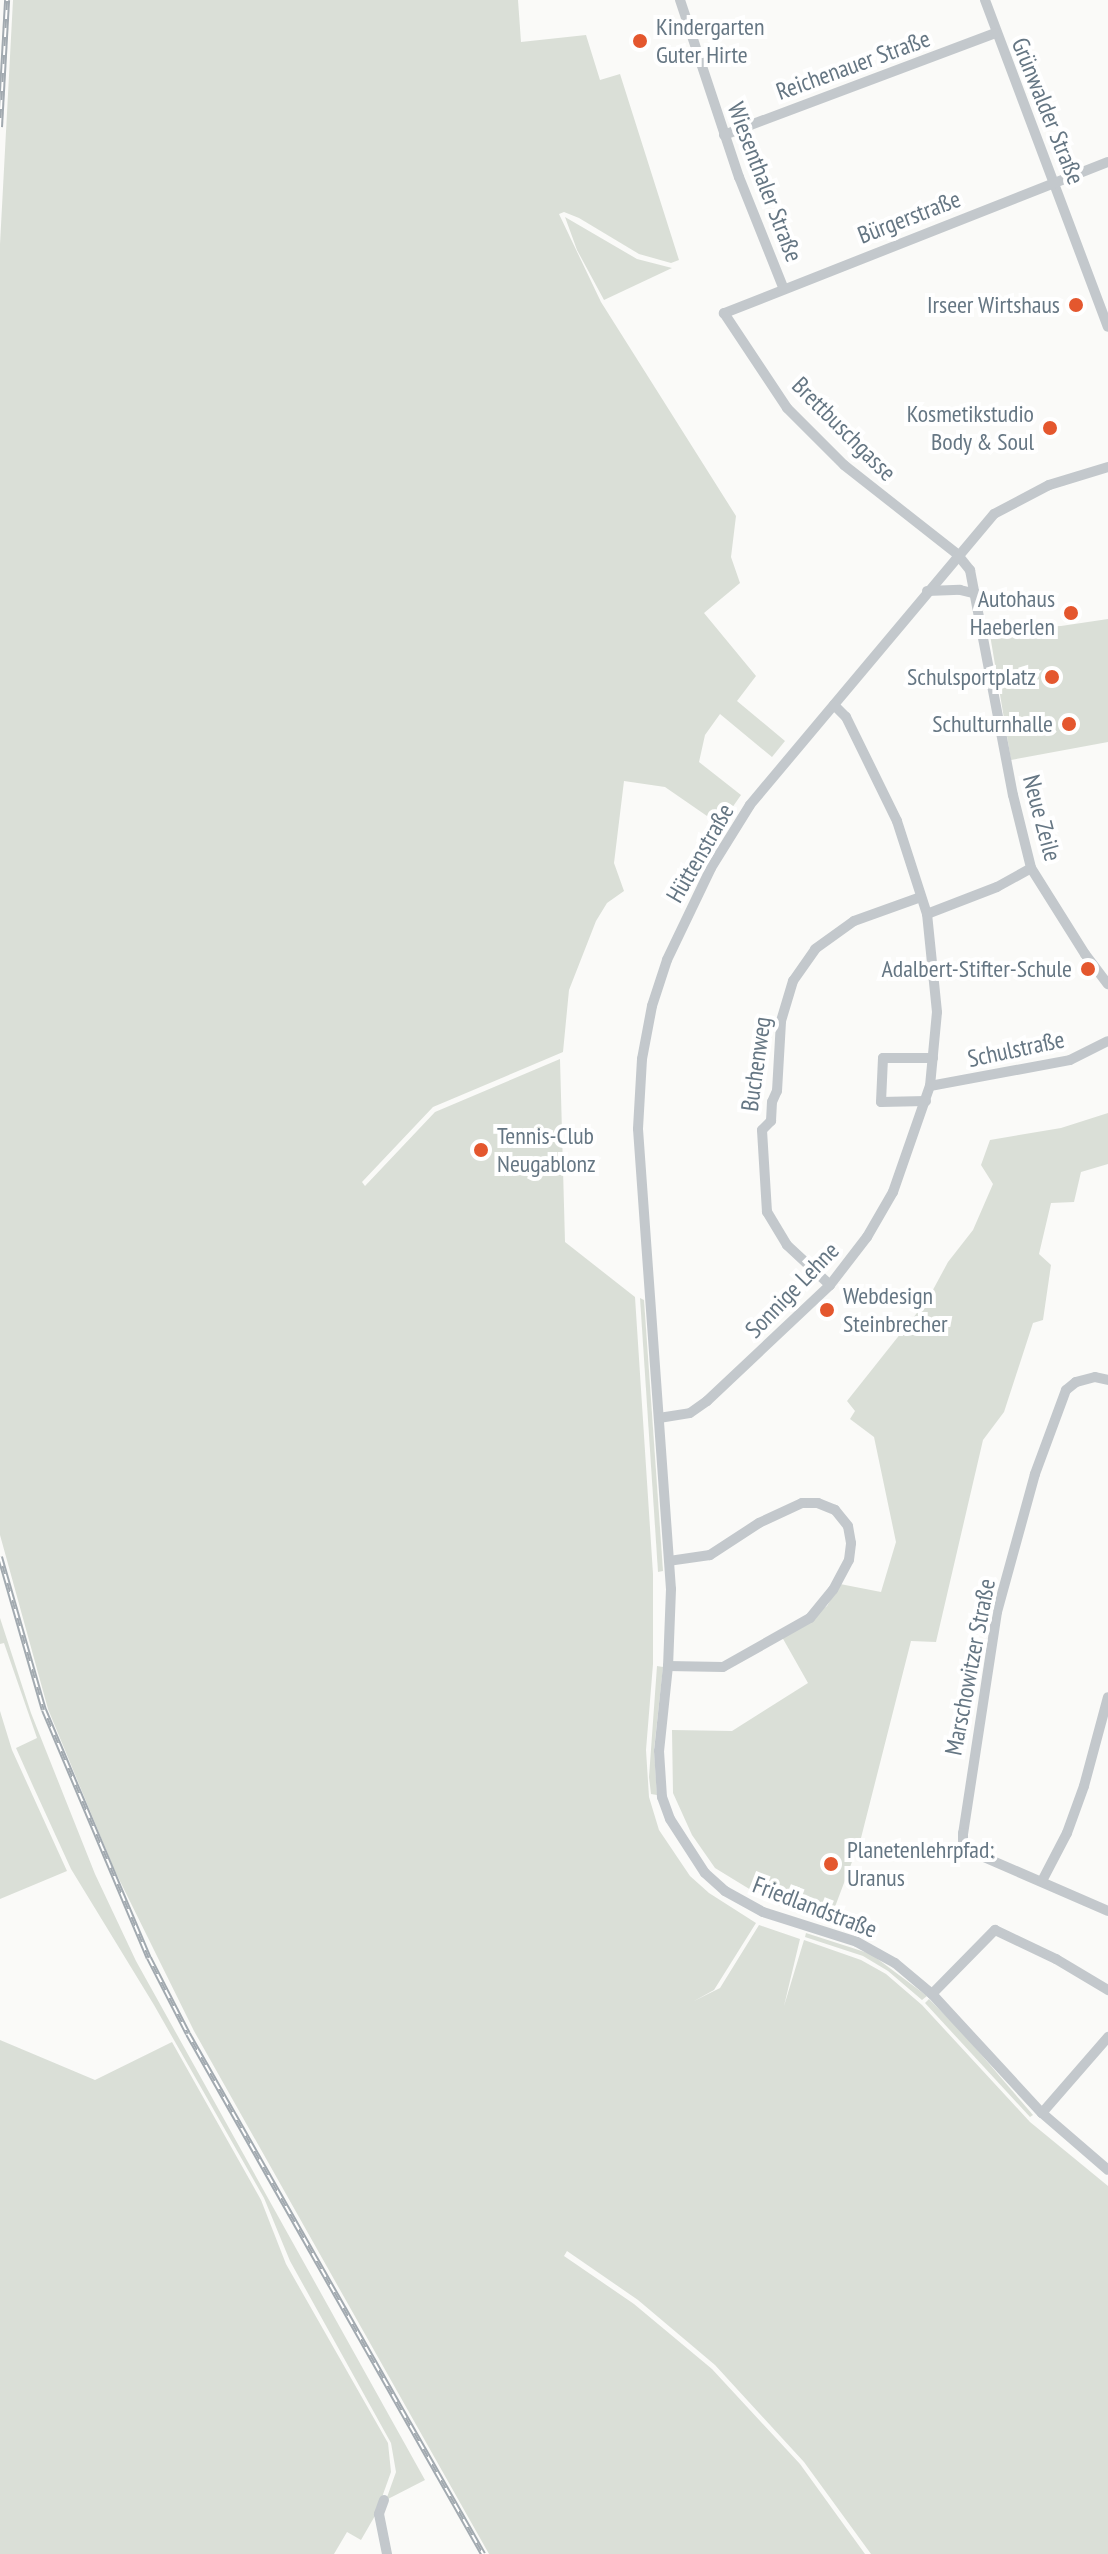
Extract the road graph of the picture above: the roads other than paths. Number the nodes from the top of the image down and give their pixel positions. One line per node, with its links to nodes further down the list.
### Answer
1 (985, 0): 3 (street, Grünwalder Straße)
2 (683, 1): 4 (street, Wiesenthaler Straße)
3 (996, 33): 4 (street, Reichenauer Straße); 6 (street, Grünwalder Straße)
4 (724, 135): 7 (street, Wiesenthaler Straße)
5 (1108, 162): 6 (street, Bürgerstraße)
6 (1056, 182): 7 (street, Bürgerstraße); 9 (street, Grünwalder Straße)
7 (783, 287): 8 (street, Bürgerstraße)
8 (724, 313): 11 (street, Brettbuschgasse)
9 (1108, 327)
10 (1108, 467): 11 (street, Hüttenstraße)
11 (957, 554): 12 (street, Hüttenstraße); 13 (street, Neue Zeile)
12 (927, 591): 13 (street); 14 (street, Hüttenstraße)
13 (977, 594): 15 (street, Neue Zeile)
14 (834, 705): 16 (street, Sonnige Lehne); 25 (street, Hüttenstraße)
15 (1031, 868): 17 (street); 18 (street, Neue Zeile)
16 (921, 897): 17 (street, Sonnige Lehne); 23 (street, Buchenweg)
17 (927, 914): 20 (street, Sonnige Lehne)
18 (1108, 984)
19 (1108, 1041): 21 (street, Schulstraße)
20 (933, 1058): 21 (street, Sonnige Lehne); 22 (street)
21 (930, 1086): 22 (street, Sonnige Lehne)
22 (926, 1101): 23 (street, Sonnige Lehne)
23 (830, 1285): 25 (street, Sonnige Lehne)
24 (1108, 1380): 29 (street, Marschowitzer Straße)
25 (659, 1418): 26 (street, Friedlandstraße)
26 (669, 1561): 27 (street, Friedlandstraße); 27 (street)
27 (668, 1666): 32 (street, Friedlandstraße)
28 (1108, 1697): 29 (street)
29 (1042, 1881): 30 (street, Marschowitzer Straße)
30 (1108, 1911)
31 (1108, 1990): 32 (street)
32 (932, 1994): 34 (street, Friedlandstraße)
33 (1108, 2037): 34 (street)
34 (1042, 2113): 35 (street, Friedlandstraße)
35 (1108, 2170)
36 (384, 2500): 37 (street)
37 (387, 2554)

